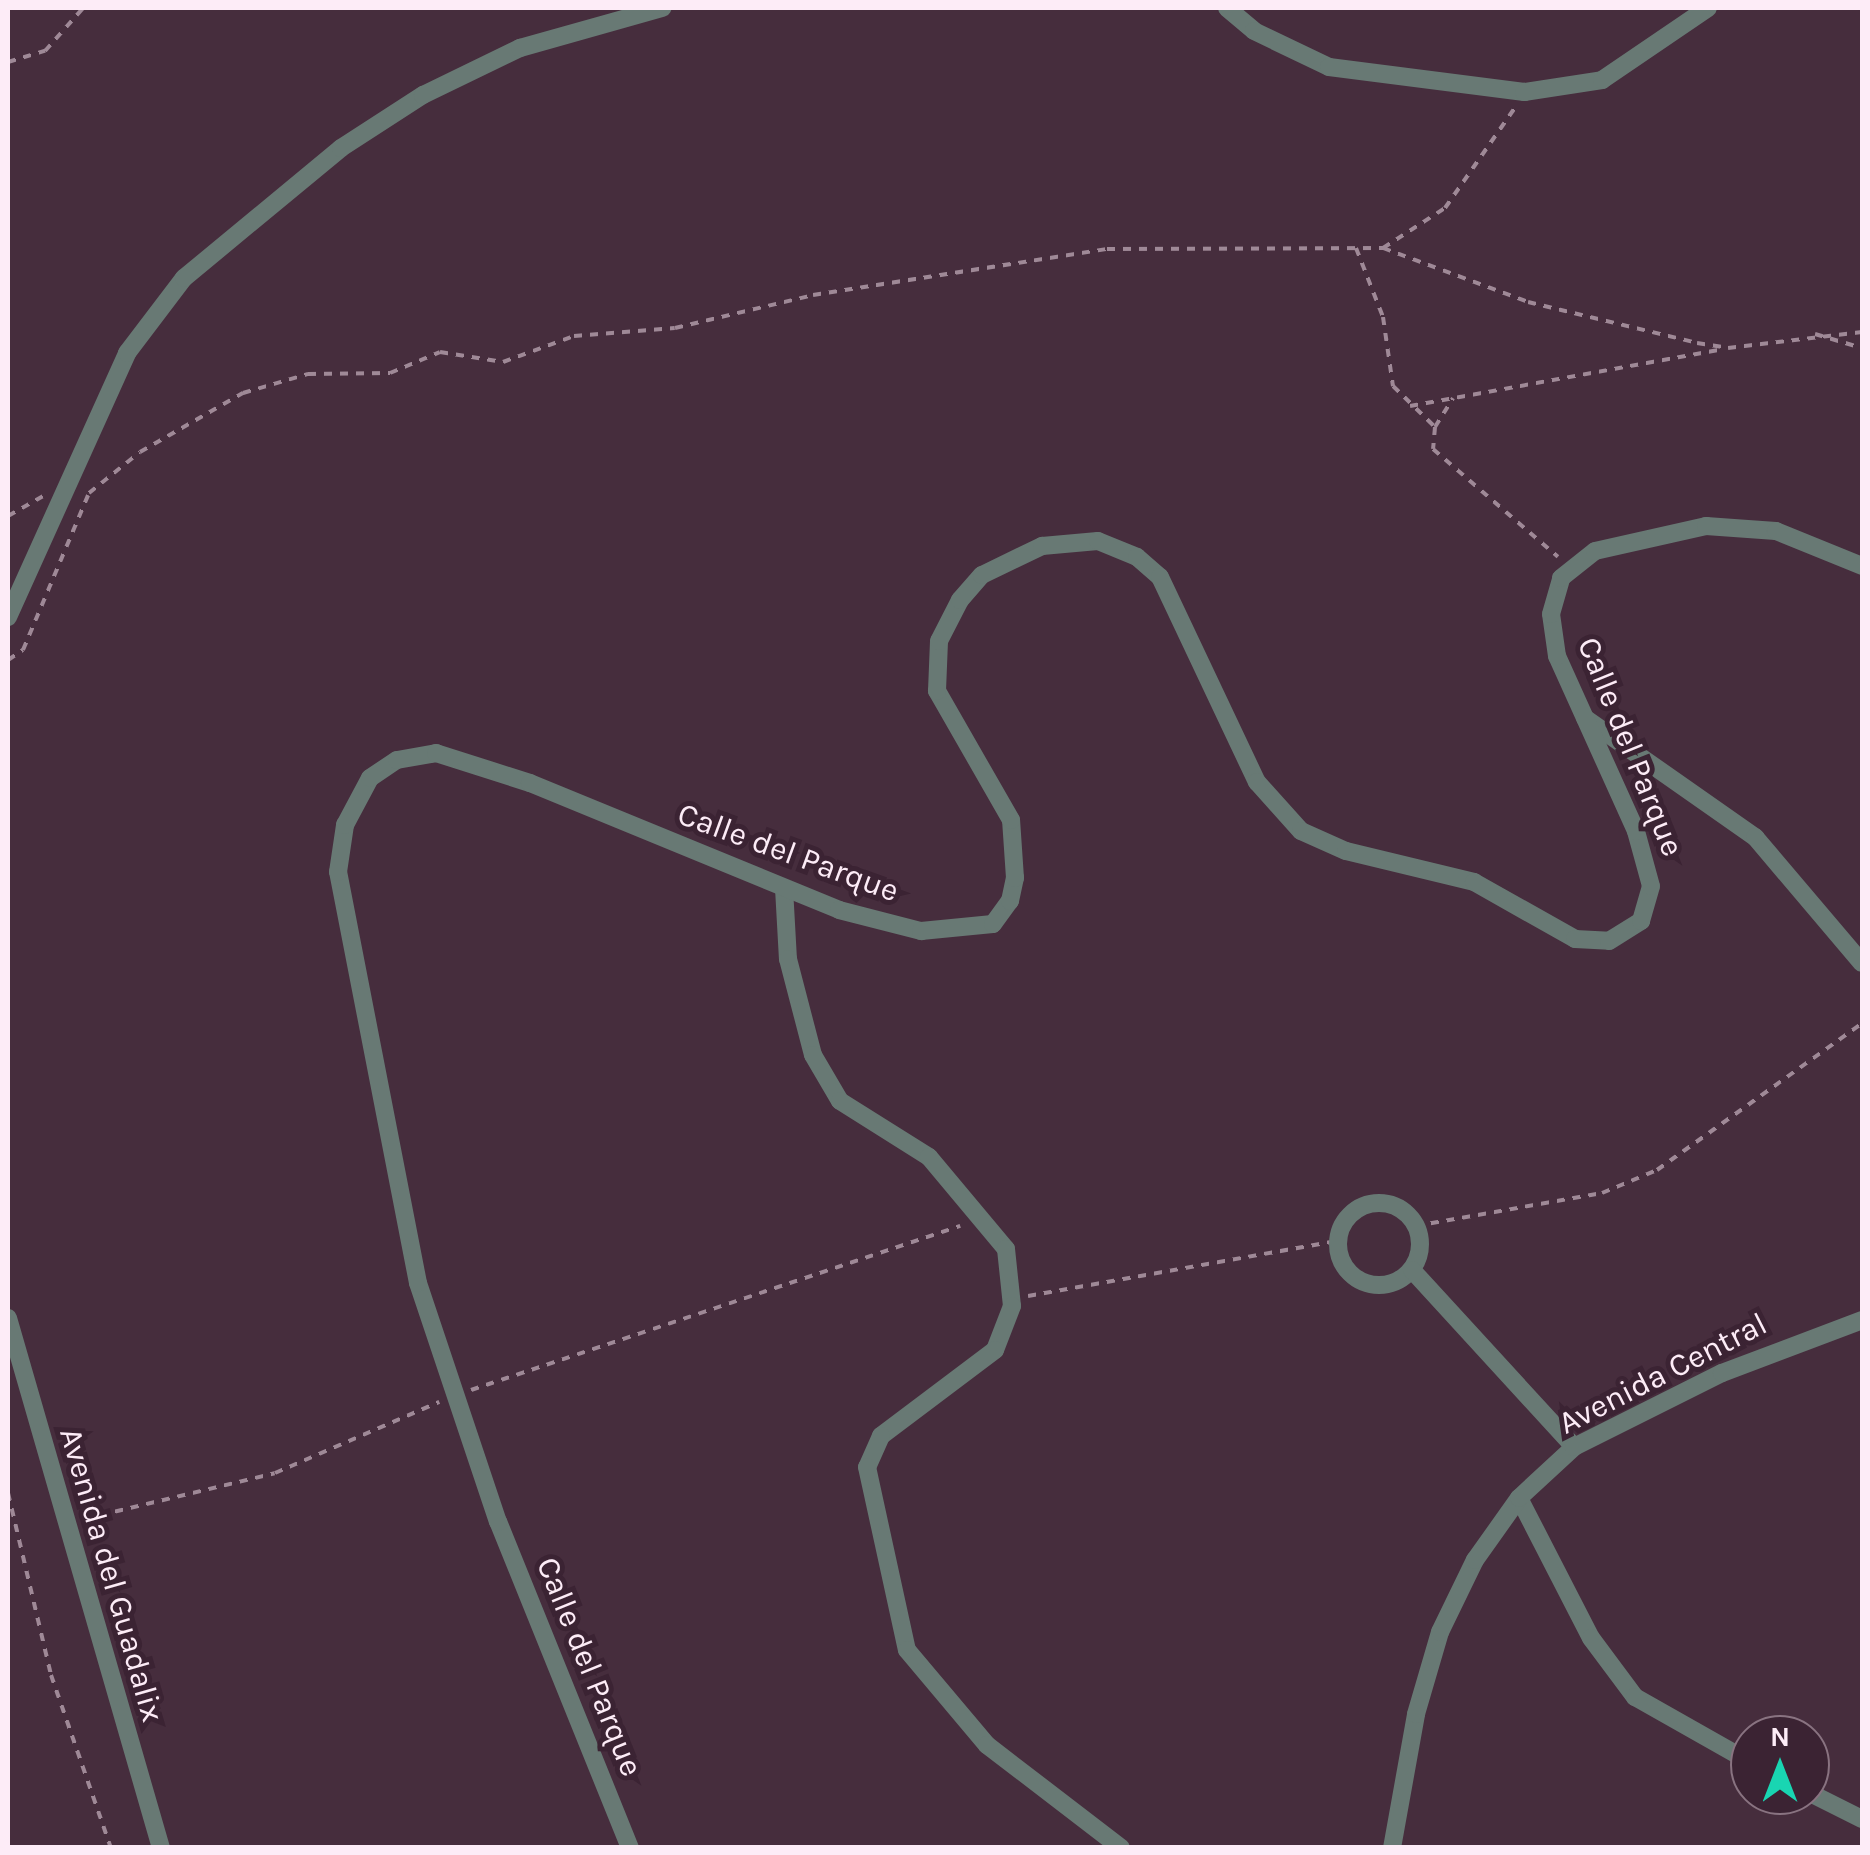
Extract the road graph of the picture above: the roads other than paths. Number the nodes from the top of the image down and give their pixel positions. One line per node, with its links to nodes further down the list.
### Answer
1 (662, 8): 5 (street)
2 (1227, 8): 3 (street)
3 (1708, 8)
4 (1862, 566): 6 (street, Calle del Parque)
5 (8, 617)
6 (1584, 718): 7 (street, Calle del Parque); 8 (street)
7 (784, 888): 18 (street, Calle del Parque); 19 (street)
8 (1862, 964)
9 (1412, 1270): 9 (street); 12 (street)
10 (8, 1318): 17 (street, Avenida del Guadalix)
11 (1862, 1320): 12 (street, Avenida Central)
12 (1574, 1446): 13 (street, Avenida Central)
13 (1520, 1498): 14 (street); 20 (street, Avenida Central)
14 (1730, 1751)
15 (1830, 1803): 16 (street)
16 (1862, 1819)
17 (162, 1848)
18 (630, 1848)
19 (1122, 1848)
20 (1392, 1848)

